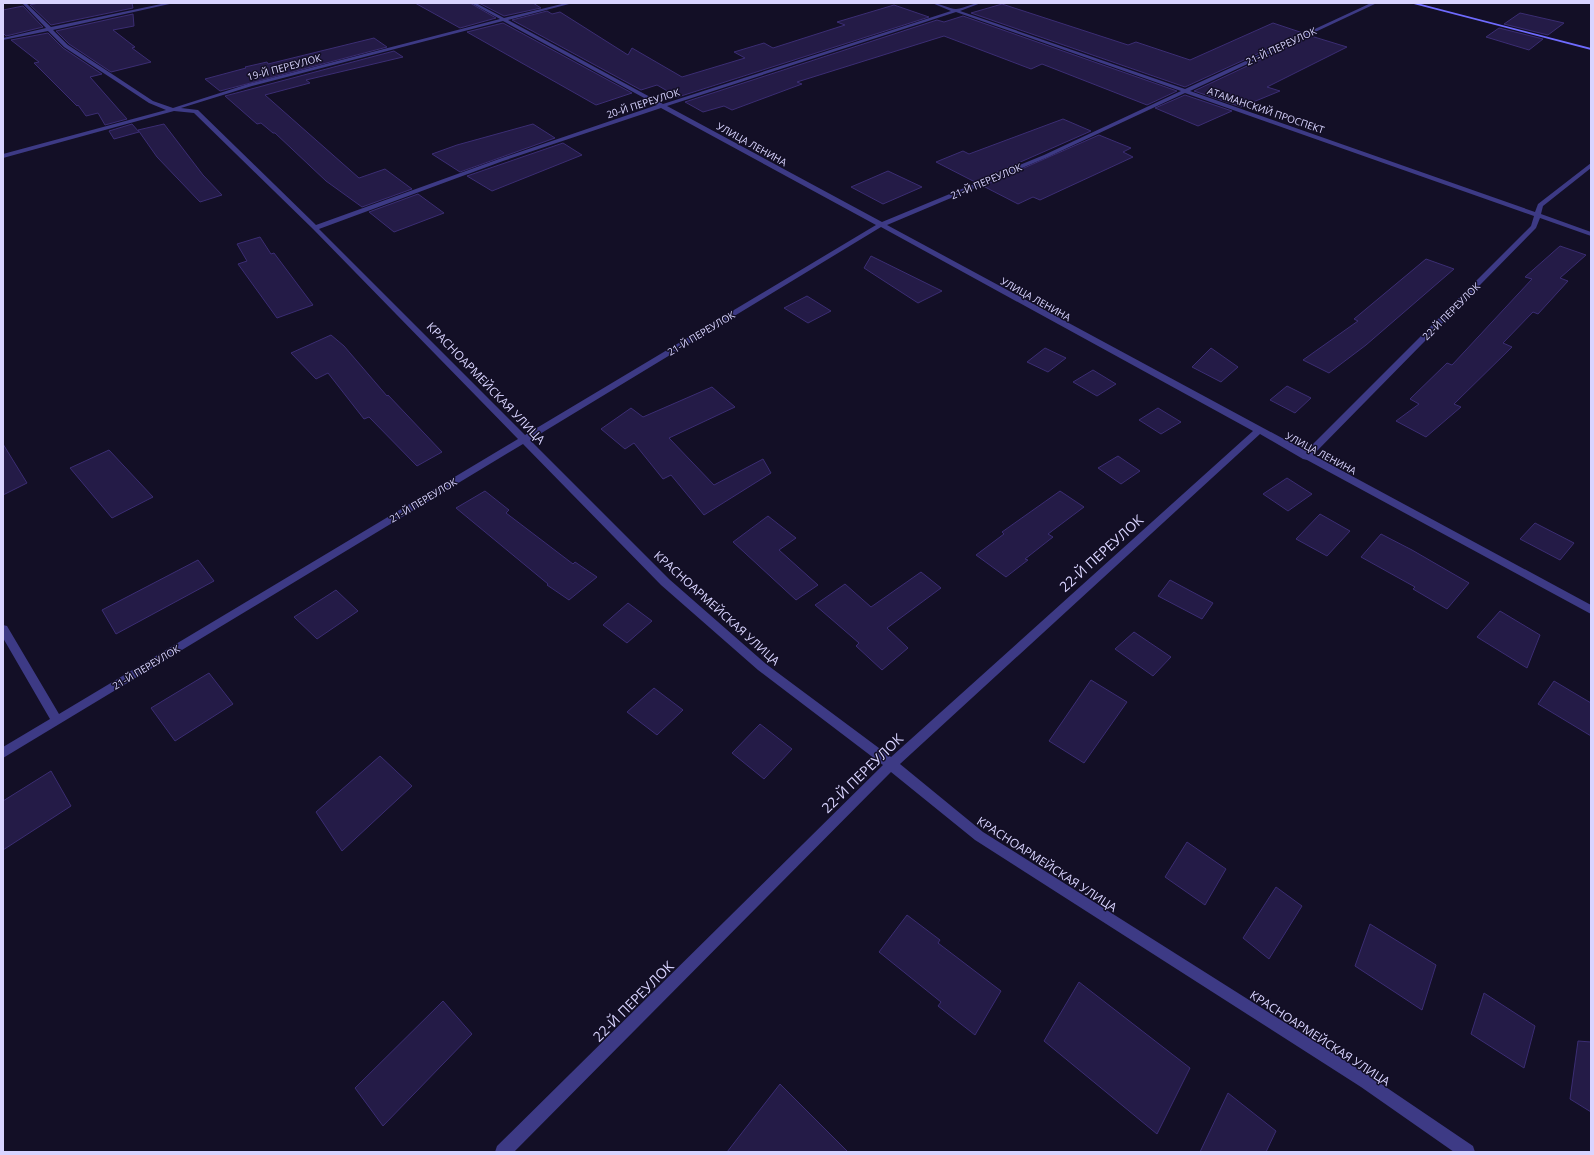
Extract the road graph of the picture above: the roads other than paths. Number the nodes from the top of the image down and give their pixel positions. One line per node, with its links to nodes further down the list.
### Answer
1 (24, 3): 11 (street, КРАСНОАРМЕЙСКАЯ УЛИЦА)
2 (172, 3): 11 (street)
3 (473, 3): 10 (street, УЛИЦА ЛЕНИНА)
4 (572, 3): 10 (street, 19-Й ПЕРЕУЛОК)
5 (934, 3): 9 (street, АТАМАНСКИЙ ПРОСПЕКТ)
6 (979, 3): 9 (street, 20-Й ПЕРЕУЛОК)
7 (1375, 3): 14 (street, 21-Й ПЕРЕУЛОК)
8 (1412, 3): 13 (main road)
9 (956, 11): 14 (street, АТАМАНСКИЙ ПРОСПЕКТ); 15 (street, 20-Й ПЕРЕУЛОК)
10 (504, 20): 15 (street, УЛИЦА ЛЕНИНА); 16 (street, 19-Й ПЕРЕУЛОК)
11 (49, 29): 12 (street); 16 (street, КРАСНОАРМЕЙСКАЯ УЛИЦА)
12 (3, 39)
13 (1591, 49)
14 (1184, 91): 19 (street, АТАМАНСКИЙ ПРОСПЕКТ); 20 (street, 21-Й ПЕРЕУЛОК)
15 (661, 106): 20 (street, УЛИЦА ЛЕНИНА); 21 (street, 20-Й ПЕРЕУЛОК)
16 (171, 110): 17 (street, 19-Й ПЕРЕУЛОК); 21 (street, КРАСНОАРМЕЙСКАЯ УЛИЦА)
17 (3, 156)
18 (1591, 165): 19 (street, 22-Й ПЕРЕУЛОК)
19 (1538, 215): 22 (street, АТАМАНСКИЙ ПРОСПЕКТ); 25 (street, 22-Й ПЕРЕУЛОК)
20 (880, 226): 23 (street, УЛИЦА ЛЕНИНА); 24 (street, 21-Й ПЕРЕУЛОК)
21 (315, 228): 24 (street, КРАСНОАРМЕЙСКАЯ УЛИЦА)
22 (1591, 234)
23 (1258, 431): 25 (street, УЛИЦА ЛЕНИНА); 30 (street, 22-Й ПЕРЕУЛОК)
24 (523, 440): 28 (street, 21-Й ПЕРЕУЛОК); 30 (street, КРАСНОАРМЕЙСКАЯ УЛИЦА)
25 (1306, 457): 26 (street, УЛИЦА ЛЕНИНА)
26 (1591, 610)
27 (3, 628): 28 (street)
28 (57, 721): 29 (street, 21-Й ПЕРЕУЛОК)
29 (3, 753)
30 (891, 764): 31 (street, 22-Й ПЕРЕУЛОК); 32 (street, КРАСНОАРМЕЙСКАЯ УЛИЦА)
31 (503, 1152)
32 (1467, 1152)

